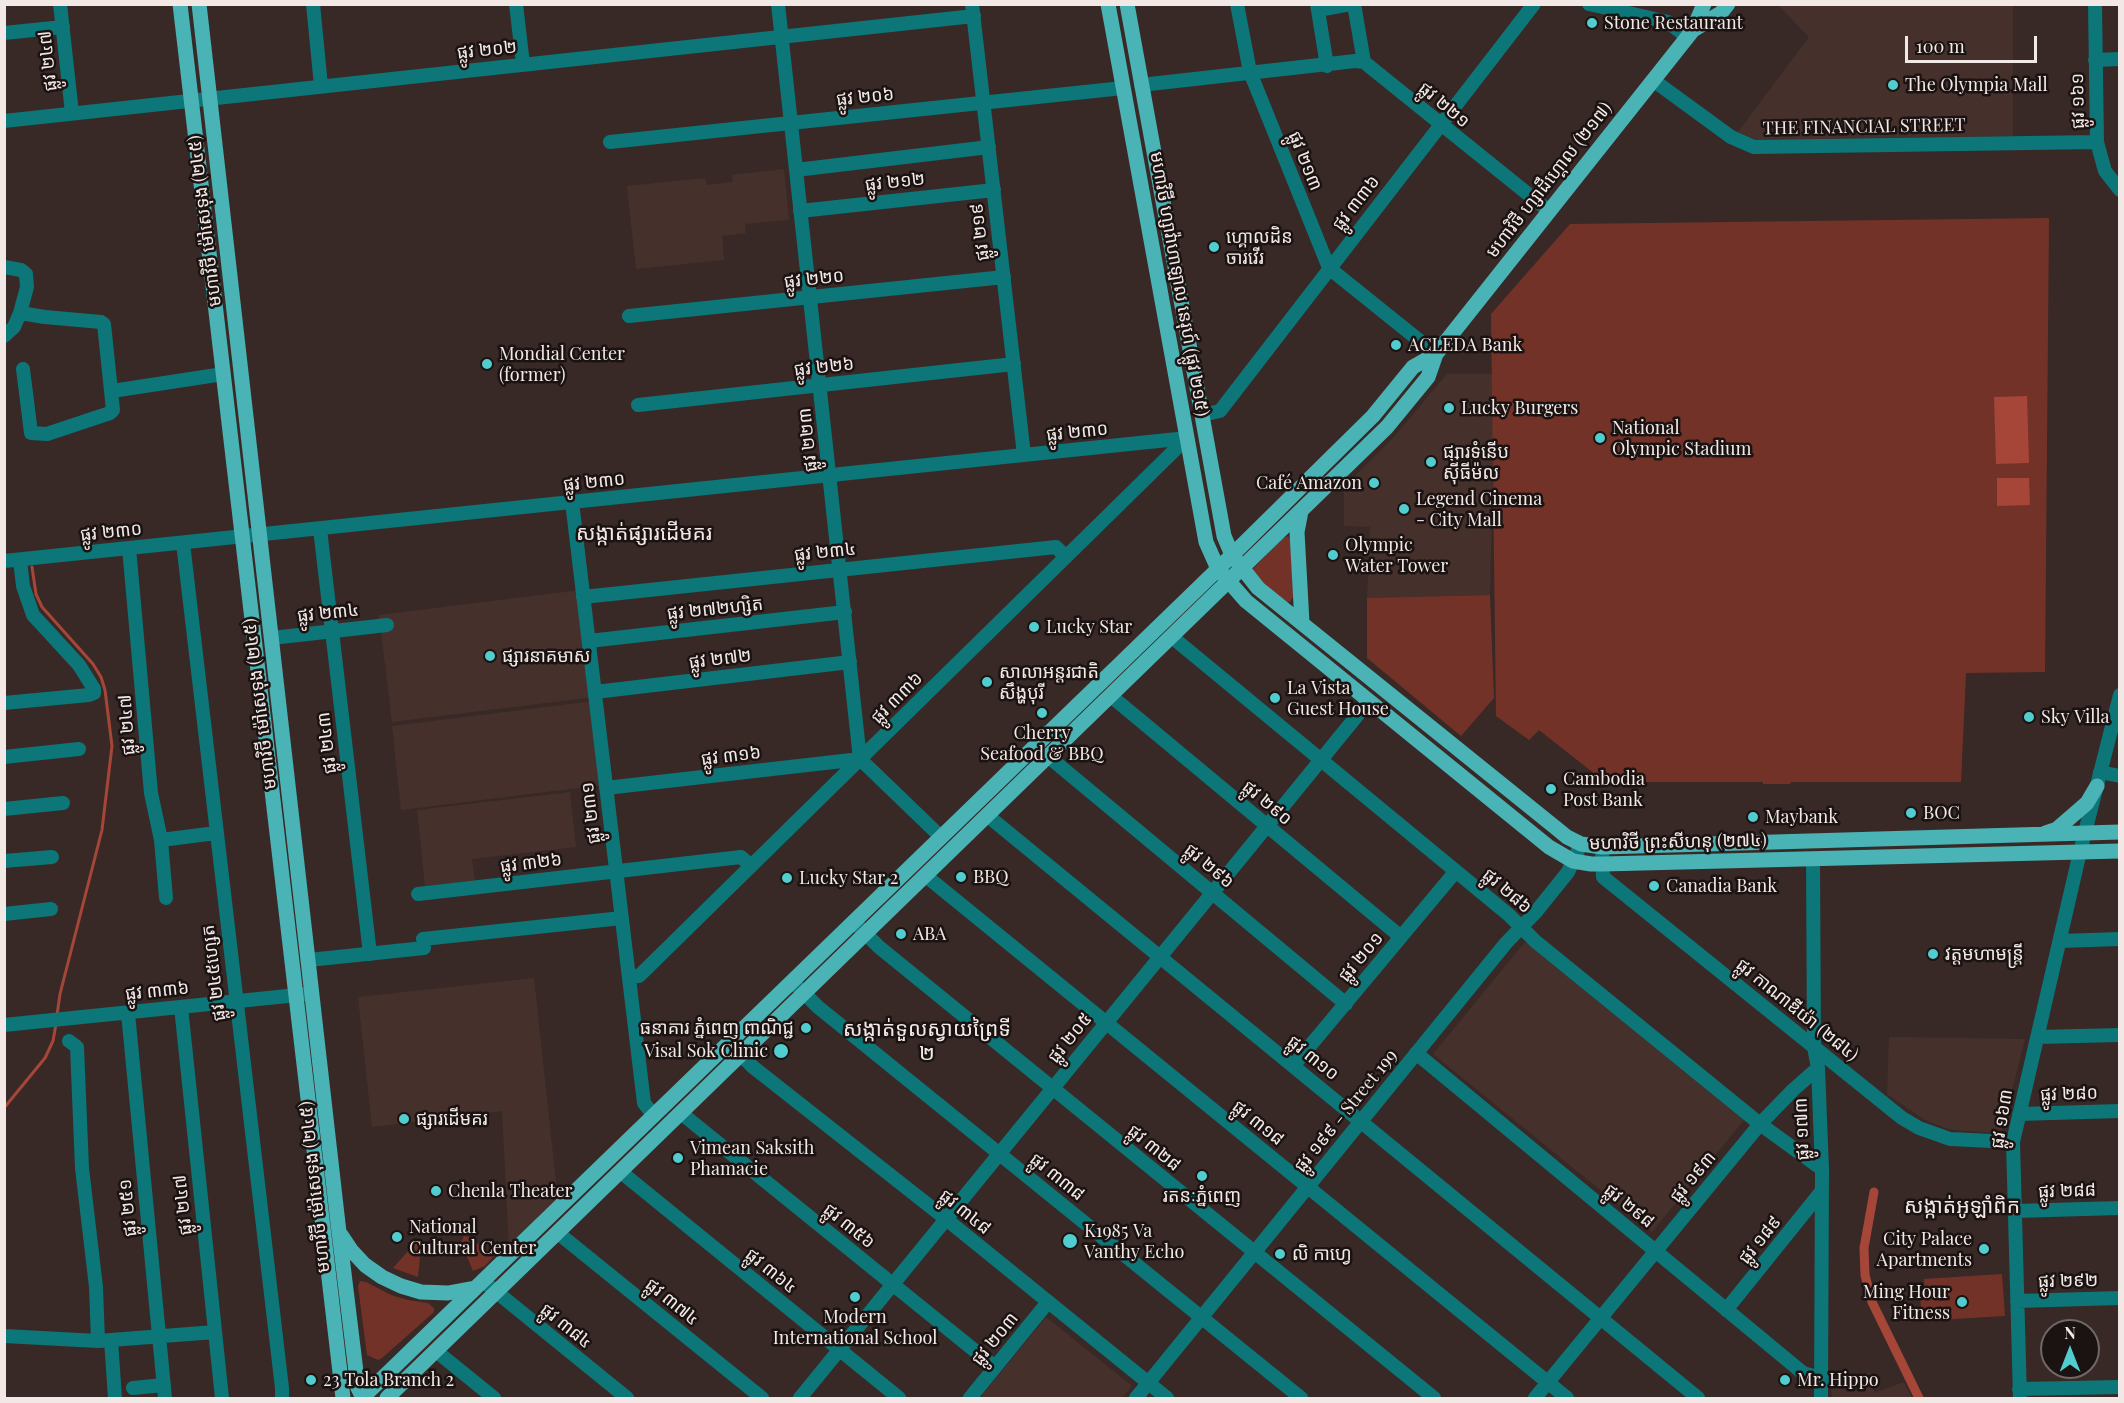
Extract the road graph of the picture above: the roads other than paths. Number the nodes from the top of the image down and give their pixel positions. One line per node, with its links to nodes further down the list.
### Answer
1 (60, 4): 18 (street, ផ្លូវ ២៤៧)
2 (180, 4): 33 (main road, មហាវិថី ម៉ៅសេទុង (២៤៥))
3 (199, 4): 32 (main road, មហាវិថី ម៉ៅសេទុង (២៤៥))
4 (313, 4): 29 (street)
5 (516, 4): 25 (street)
6 (777, 4): 21 (street, ផ្លូវ ២២៣)
7 (1108, 4): 31 (main road, មហាវិថី ហ្សាវ៉ាហាឡាល នេរុហ៍ (ផ្លូវ ២១៥))
8 (1126, 4): 30 (main road, មហាវិថី ហ្សាវ៉ាហាឡាល នេរុហ៍ (ផ្លូវ ២១៥))
9 (1237, 4): 27 (street, ផ្លូវ ២១៣)
10 (1352, 4): 16 (street); 24 (street)
11 (1534, 4): 38 (street, ផ្លូវ ៣៣៦)
12 (1589, 4): 20 (street)
13 (1704, 4): 20 (main road, មហាវិថី ហ្សាដឹហ្គោល (២១៧))
14 (1728, 4): 20 (main road, មហាវិថី ហ្សាដឹហ្គោល (២១៧))
15 (2095, 4): 23 (street, ផ្លូវ ១៦១)
16 (1317, 7): 26 (street)
17 (973, 10): 21 (street, ផ្លូវ ២០២); 34 (street, ផ្លូវ ២១៩)
18 (63, 27): 19 (street); 35 (street, ផ្លូវ ២៤៧)
19 (4, 33)
20 (1690, 34): 28 (main road, មហាវិថី ហ្សាដឹហ្គោល (២១៧))
21 (781, 37): 25 (street, ផ្លូវ ២០២); 37 (street, ផ្លូវ ២២៣)
22 (2120, 59): 23 (street)
23 (2096, 60): 40 (street, ផ្លូវ ១៦១)
24 (1364, 62): 26 (street); 38 (street, ផ្លូវ ២២១)
25 (523, 64): 29 (street, ផ្លូវ ២០២)
26 (1327, 66): 27 (street)
27 (1250, 72): 30 (street); 48 (street, ផ្លូវ ២១៣)
28 (1653, 80): 40 (street, THE FINANCIAL STREET); 46 (main road, មហាវិថី ហ្សាដឹហ្គោល (២១៧))
29 (321, 86): 32 (street, ផ្លូវ ២០២)
30 (1141, 86): 61 (main road, មហាវិថី ហ្សាវ៉ាហាឡាល នេរុហ៍ (ផ្លូវ ២១៥))
31 (1124, 88): 34 (street, ផ្លូវ ២០៦); 62 (main road, មហាវិថី ហ្សាវ៉ាហាឡាល នេរុហ៍ (ផ្លូវ ២១៥))
32 (210, 98): 33 (street, ផ្លូវ ២០២); 68 (main road, មហាវិថី ម៉ៅសេទុង (២៤៥))
33 (191, 100): 35 (street, ផ្លូវ ២០២); 57 (main road, មហាវិថី ម៉ៅសេទុង (២៤៥))
34 (984, 103): 37 (street, ផ្លូវ ២០៦); 41 (street, ផ្លូវ ២១៩)
35 (72, 113): 36 (street, ផ្លូវ ២០២)
36 (4, 121)
37 (791, 123): 39 (street, ផ្លូវ ២០៦); 42 (street, ផ្លូវ ២២៣)
38 (1440, 125): 46 (street, ផ្លូវ ២២១); 48 (street, ផ្លូវ ៣៣៦)
39 (610, 142)
40 (2097, 142): 44 (street, ផ្លូវ ១៦១)
41 (989, 147): 42 (street); 43 (street, ផ្លូវ ២១៩)
42 (796, 170): 45 (street, ផ្លូវ ២២៣)
43 (994, 190): 45 (street, ផ្លូវ ២១២); 49 (street, ផ្លូវ ២១៩)
44 (2120, 190)
45 (800, 211): 50 (street, ផ្លូវ ២២៣)
46 (1549, 212): 54 (main road, មហាវិថី ហ្សាដឹហ្គោល (២១៧))
47 (4, 267): 51 (street)
48 (1329, 268): 54 (street, ផ្លូវ ២១៣); 61 (street, ផ្លូវ ៣៣៦)
49 (1004, 277): 50 (street, ផ្លូវ ២២០); 55 (street, ផ្លូវ ២១៩)
50 (810, 298): 52 (street, ផ្លូវ ២២០); 58 (street, ផ្លូវ ២២៣)
51 (20, 313): 53 (street); 59 (street)
52 (629, 316)
53 (4, 336)
54 (1436, 354): 66 (main road, មហាវិថី ហ្សាដឹហ្គោល (២១៧)); 72 (main road, មហាវិថី ហ្សាដឹហ្គោល (២១៧))
55 (1014, 364): 58 (street, ផ្លូវ ២២៦); 63 (street, ផ្លូវ ២១៩)
56 (22, 369): 59 (street)
57 (223, 374): 59 (street); 69 (main road, មហាវិថី ម៉ៅសេទុង (២៤៥))
58 (820, 385): 60 (street, ផ្លូវ ២២៦); 64 (street, ផ្លូវ ២២៣)
59 (112, 391)
60 (638, 405)
61 (1202, 414): 72 (main road, មហាវិថី ហ្សាវ៉ាហាឡាល នេរុហ៍ (ផ្លូវ ២១៥))
62 (1187, 438): 63 (street, ផ្លូវ ២៣០); 73 (street, ផ្លូវ ៣៣៦); 77 (main road, មហាវិថី ហ្សាវ៉ាហាឡាល នេរុហ៍ (ផ្លូវ ២១៥))
63 (1024, 455): 64 (street, ផ្លូវ ២៣០)
64 (830, 476): 65 (street, ផ្លូវ ២៣០); 76 (street, ផ្លូវ ២២៣)
65 (572, 502): 67 (street, ផ្លូវ ២៣០); 80 (street, ផ្លូវ ២៣១)
66 (1301, 511): 78 (main road, មហាវិថី ហ្សាដឹហ្គោល (២១៧)); 82 (main road)
67 (320, 529): 68 (street, ផ្លូវ ២៣០); 84 (street, ផ្លូវ ២៤៣)
68 (260, 535): 69 (street, ផ្លូវ ២៣០); 86 (main road, មហាវិថី ម៉ៅសេទុង (២៤៥))
69 (242, 537): 70 (street, ផ្លូវ ២៣០); 144 (main road, មហាវិថី ម៉ៅសេទុង (២៤៥))
70 (183, 543): 71 (street, ផ្លូវ ២៣០); 107 (street, ផ្លូវ ២៤៥ហ្សេត)
71 (129, 548): 74 (street, ផ្លូវ ២៣០); 111 (street, ផ្លូវ ២៤៧)
72 (1232, 555): 77 (main road, មហាវិថី ហ្សាដឹហ្គោល (២១៧)); 78 (main road, មហាវិថី ហ្សាវ៉ាហាឡាល នេរុហ៍ (ផ្លូវ ២១៥))
73 (1066, 557): 76 (street, ផ្លូវ ២៣៤); 97 (street, ផ្លូវ ៣៣៦)
74 (20, 560): 75 (street, ផ្លូវ ២៣០); 93 (street)
75 (4, 561)
76 (840, 568): 80 (street, ផ្លូវ ២៣៤); 81 (street, ផ្លូវ ២២៣)
77 (1218, 569): 79 (main road, មហាវិថី ហ្សាវ៉ាហាឡាល នេរុហ៍ (ផ្លូវ ២១៥)); 110 (main road, មហាវិថី ហ្សាដឹហ្គោល (២១៧))
78 (1242, 569): 79 (main road, មហាវិថី ហ្សាដឹហ្គោល (២១៧)); 82 (main road, មហាវិថី ព្រះសីហនុ (២៧៤))
79 (1229, 582): 85 (main road, មហាវិថី ហ្សាដឹហ្គោល (២១៧)); 91 (main road, មហាវិថី ព្រះសីហនុ (២៧៤))
80 (583, 597): 87 (street, ផ្លូវ ២៣១)
81 (845, 612): 87 (street, ផ្លូវ ២៧២ហ្សិត); 88 (street, ផ្លូវ ២២៣)
82 (1302, 622): 112 (main road, មហាវិថី ព្រះសីហនុ (២៧៤))
83 (387, 625): 84 (street, ផ្លូវ ២៣៤)
84 (332, 631): 86 (street, ផ្លូវ ២៣៤); 137 (street, ផ្លូវ ២៤៣)
85 (1172, 637): 90 (main road, មហាវិថី ហ្សាដឹហ្គោល (២១៧)); 98 (street, ផ្លូវ ២៨៦)
86 (272, 638): 139 (main road, មហាវិថី ម៉ៅសេទុង (២៤៥))
87 (589, 641): 89 (street, ផ្លូវ ២៣១)
88 (850, 662): 89 (street, ផ្លូវ ២៧២); 97 (street, ផ្លូវ ២២៣)
89 (595, 692): 101 (street, ផ្លូវ ២៣១)
90 (1111, 696): 96 (main road, មហាវិថី ហ្សាដឹហ្គោល (២១៧)); 105 (street, ផ្លូវ ២៩០)
91 (1369, 700): 98 (street, ផ្លូវ ២០៥); 119 (main road, មហាវិថី ព្រះសីហនុ (២៧៤))
92 (2119, 702): 100 (street, ផ្លូវ ១៦៣)
93 (4, 703)
94 (79, 749): 95 (street)
95 (4, 757)
96 (1049, 757): 104 (main road, មហាវិថី ហ្សាដឹហ្គោល (២១៧)); 125 (street, ផ្លូវ ២៩៦)
97 (860, 759): 101 (street, ផ្លូវ ៣១៦); 110 (street); 121 (street, ផ្លូវ ៣៣៦)
98 (1321, 759): 105 (street, ផ្លូវ ២០៥); 123 (street, ផ្លូវ ២៨៦)
99 (2120, 776): 100 (street)
100 (2098, 779): 108 (street, ផ្លូវ ១៦៣); 109 (main road)
101 (606, 788): 122 (street, ផ្លូវ ២៣១)
102 (63, 803): 103 (street)
103 (4, 809)
104 (988, 816): 124 (main road, មហាវិថី ហ្សាដឹហ្គោល (២១៧)); 138 (street, ផ្លូវ ៣១០)
105 (1267, 826): 125 (street, ផ្លូវ ២០៥); 134 (street, ផ្លូវ ២៩០)
106 (2120, 832): 108 (main road, មហាវិថី ព្រះសីហនុ (២៧៤))
107 (216, 833): 111 (street); 145 (street, ផ្លូវ ២៤៥ហ្សេត)
108 (2085, 833): 109 (main road, មហាវិថី ព្រះសីហនុ (២៧៤)); 115 (street, ផ្លូវ ១៦៣)
109 (2040, 835): 113 (main road, មហាវិថី ព្រះសីហនុ (២៧៤))
110 (941, 837): 131 (main road, មហាវិថី ហ្សាដឹហ្គោល (២១៧))
111 (161, 840): 127 (street, ផ្លូវ ២៤៧)
112 (1581, 844): 113 (main road, មហាវិថី ព្រះសីហនុ (២៧៤)); 119 (street, ផ្លូវ ១៩៩ - Street 199)
113 (1602, 847): 120 (street, ផ្លូវ កាណាឌីយ៉ា (២៨៤))
114 (2120, 851): 115 (main road, មហាវិថី ព្រះសីហនុ (២៧៤))
115 (2080, 852): 117 (main road, មហាវិថី ព្រះសីហនុ (២៧៤)); 136 (street, ផ្លូវ ១៦៣)
116 (52, 857): 118 (street)
117 (1813, 859): 120 (main road, មហាវិថី ព្រះសីហនុ (២៧៤)); 154 (street, ផ្លូវ ១៧៣)
118 (4, 861)
119 (1573, 861): 120 (main road, មហាវិថី ព្រះសីហនុ (២៧៤)); 132 (street, ផ្លូវ ១៩៩ - Street 199)
120 (1603, 864): 154 (street, ផ្លូវ កាណាឌីយ៉ា (២៨៤))
121 (751, 866): 122 (street, ផ្លូវ ៣២៦); 140 (street, ផ្លូវ ៣៣៦)
122 (616, 871): 126 (street, ផ្លូវ ៣២៦); 130 (street, ផ្លូវ ២៣១)
123 (1456, 871): 132 (street, ផ្លូវ ២៨៦); 134 (street, ផ្លូវ ២០១)
124 (926, 876): 133 (main road, មហាវិថី ហ្សាដឹហ្គោល (២១៧)); 149 (street, ផ្លូវ ៣១៨)
125 (1212, 893): 138 (street, ផ្លូវ ២០៥); 146 (street, ផ្លូវ ២៩៦)
126 (418, 894)
127 (166, 898)
128 (51, 909): 129 (street)
129 (4, 914)
130 (622, 918): 137 (street); 140 (street, ផ្លូវ ២៣១)
131 (854, 922): 133 (street, ផ្លូវ ៣២៨); 141 (main road, មហាវិថី ហ្សាដឹហ្គោល (២១៧))
132 (1521, 927): 155 (street, ផ្លូវ ១៩៩ - Street 199); 165 (street, ផ្លូវ ២៨៦)
133 (866, 934): 143 (main road, មហាវិថី ហ្សាដឹហ្គោល (២១៧)); 159 (street, ផ្លូវ ៣២៨)
134 (1401, 938): 146 (street, ផ្លូវ ២០១)
135 (2120, 939): 136 (street)
136 (2060, 940): 152 (street, ផ្លូវ ១៦៣)
137 (370, 954): 139 (street)
138 (1160, 957): 149 (street, ផ្លូវ ២០៥); 157 (street, ផ្លូវ ៣១០)
139 (309, 960): 142 (main road, មហាវិថី ម៉ៅសេទុង (២៤៥))
140 (629, 977): 163 (street, ផ្លូវ ២៣១)
141 (792, 982): 143 (street, ផ្លូវ ៣៣៨); 163 (main road, មហាវិថី ហ្សាដឹហ្គោល (២១៧))
142 (313, 993): 144 (street, ផ្លូវ ៣៣៦); 175 (main road, មហាវិថី ម៉ៅសេទុង (២៤៥))
143 (804, 994): 156 (main road, មហាវិថី ហ្សាដឹហ្គោល (២១៧)); 167 (street, ផ្លូវ ៣៣៨)
144 (294, 995): 145 (street, ផ្លូវ ៣៣៦); 205 (main road, មហាវិថី ម៉ៅសេទុង (២៤៥))
145 (236, 1001): 147 (street, ផ្លូវ ៣៣៦); 204 (street, ផ្លូវ ២៤៥ហ្សេត)
146 (1346, 1004): 157 (street, ផ្លូវ ២០១)
147 (181, 1007): 148 (street, ផ្លូវ ៣៣៦); 188 (street, ផ្លូវ ២៤៧)
148 (128, 1013): 150 (street, ផ្លូវ ៣៣៦); 190 (street, ផ្លូវ ២៥១)
149 (1106, 1023): 159 (street, ផ្លូវ ២០៥); 170 (street, ផ្លូវ ៣១៨)
150 (4, 1025)
151 (2120, 1035): 152 (street)
152 (2037, 1037): 162 (street, ផ្លូវ ១៦៣)
153 (69, 1041): 191 (street)
154 (1814, 1047): 158 (street, ផ្លូវ ១៧៣); 166 (street, ផ្លូវ កាណាឌីយ៉ា (២៨៤))
155 (1416, 1053): 164 (street, ផ្លូវ ១៩៩ - Street 199); 177 (street, ផ្លូវ ២៩៨)
156 (741, 1055): 161 (main road, មហាវិថី ហ្សាដឹហ្គោល (២១៧)); 174 (street, ផ្លូវ ៣៤៨)
157 (1294, 1065): 164 (street, ផ្លូវ ៣១០)
158 (1818, 1068): 165 (street, ផ្លូវ ១៩៣); 168 (street, ផ្លូវ ១៧៣)
159 (1053, 1088): 167 (street, ផ្លូវ ២០៥); 178 (street, ផ្លូវ ៣២៨)
160 (2120, 1110): 162 (street, ផ្លូវ ២៨០)
161 (681, 1113): 169 (main road, មហាវិថី ហ្សាដឹហ្គោល (២១៧)); 180 (street, ផ្លូវ ៣៥៦)
162 (2019, 1114): 166 (street, ផ្លូវ ១៦៣)
163 (654, 1116): 179 (main road, មហាវិថី ហ្សាដឹហ្គោល (២១៧))
164 (1361, 1121): 170 (street, ផ្លូវ ១៩៩ - Street 199); 187 (street, ផ្លូវ ៣១០)
165 (1760, 1124): 168 (street, ផ្លូវ ២៨៦); 177 (street, ផ្លូវ ១៩៣)
166 (2013, 1142): 173 (street, ផ្លូវ ១៦៣)
167 (999, 1154): 174 (street, ផ្លូវ ២០៥); 186 (street, ផ្លូវ ៣៣៨)
168 (1822, 1169): 171 (street, ផ្លូវ ១៧៣)
169 (621, 1172): 176 (main road, មហាវិថី ហ្សាដឹហ្គោល (២១៧)); 192 (street, ផ្លូវ ៣៦៤)
170 (1308, 1187): 178 (street, ផ្លូវ ១៩៩ - Street 199); 197 (street, ផ្លូវ ៣១៨)
171 (1821, 1192): 185 (street, ផ្លូវ ១៨៩); 195 (street, ផ្លូវ ១៧៣)
172 (2120, 1208): 173 (street, ផ្លូវ ២៨៨)
173 (2015, 1211): 183 (street, ផ្លូវ ១៦៣)
174 (946, 1220): 180 (street, ផ្លូវ ២០៥); 184 (street, ផ្លូវ ៣៤៨)
175 (339, 1232): 179 (main road); 206 (main road, មហាវិថី ម៉ៅសេទុង (២៤៥))
176 (558, 1233): 181 (main road, មហាវិថី ហ្សាដឹហ្គោល (២១៧)); 210 (street, ផ្លូវ ៣៧៤)
177 (1655, 1251): 185 (street, ផ្លូវ ២៩៨); 187 (street, ផ្លូវ ១៩៣)
178 (1254, 1253): 186 (street, ផ្លូវ ១៩៩ - Street 199); 217 (street, ផ្លូវ ៣២៨)
179 (479, 1285): 181 (street, ផ្លូវ ៣៨៤); 206 (main road, មហាវិថី ហ្សាដឹហ្គោល (២១៧))
180 (893, 1285): 192 (street, ផ្លូវ ២០៥); 194 (street, ផ្លូវ ៣៥៦)
181 (496, 1292): 193 (main road, មហាវិថី ហ្សាដឹហ្គោល (២១៧)); 209 (street, ផ្លូវ ៣៨៤)
182 (2120, 1298): 183 (street, ផ្លូវ ២៩២)
183 (2017, 1300): 201 (street, ផ្លូវ ១៦៣)
184 (1048, 1302): 194 (street, ផ្លូវ ២០៣); 196 (street, ផ្លូវ ៣៤៨)
185 (1726, 1310): 195 (street, ផ្លូវ ២៩៨)
186 (1201, 1318): 196 (street, ផ្លូវ ១៩៩ - Street 199); 216 (street, ផ្លូវ ៣៣៨)
187 (1600, 1318): 197 (street, ផ្លូវ ១៩៣); 220 (street, ផ្លូវ ៣១០)
188 (214, 1332): 190 (street); 203 (street, ផ្លូវ ២៤៧)
189 (4, 1336): 191 (street)
190 (160, 1336): 191 (street); 200 (street, ផ្លូវ ២៥១)
191 (104, 1341): 202 (street)
192 (839, 1350): 211 (street, ផ្លូវ ២០៥); 212 (street, ផ្លូវ ៣៦៤)
193 (436, 1351): 207 (main road, មហាវិថី ហ្សាដឹហ្គោល (២១៧)); 208 (street)
194 (995, 1367): 213 (street, ផ្លូវ ២០៣)
195 (1822, 1379): 221 (street, ផ្លូវ ១៧៣)
196 (1148, 1383): 214 (street, ផ្លូវ ១៩៩ - Street 199); 215 (street, ផ្លូវ ៣៤៨)
197 (1548, 1383): 218 (street, ផ្លូវ ១៩៣); 219 (street, ផ្លូវ ៣១៨)
198 (2120, 1387): 201 (street)
199 (133, 1388): 200 (street)
200 (165, 1392)
201 (2019, 1394)
202 (116, 1398)
203 (222, 1398)
204 (282, 1398)
205 (343, 1398)
206 (362, 1398)
207 (387, 1398)
208 (494, 1398)
209 (627, 1398)
210 (762, 1398)
211 (800, 1398)
212 (899, 1398)
213 (970, 1398)
214 (1136, 1398)
215 (1167, 1398)
216 (1301, 1398)
217 (1434, 1398)
218 (1535, 1398)
219 (1567, 1398)
220 (1698, 1398)
221 (1821, 1398)

